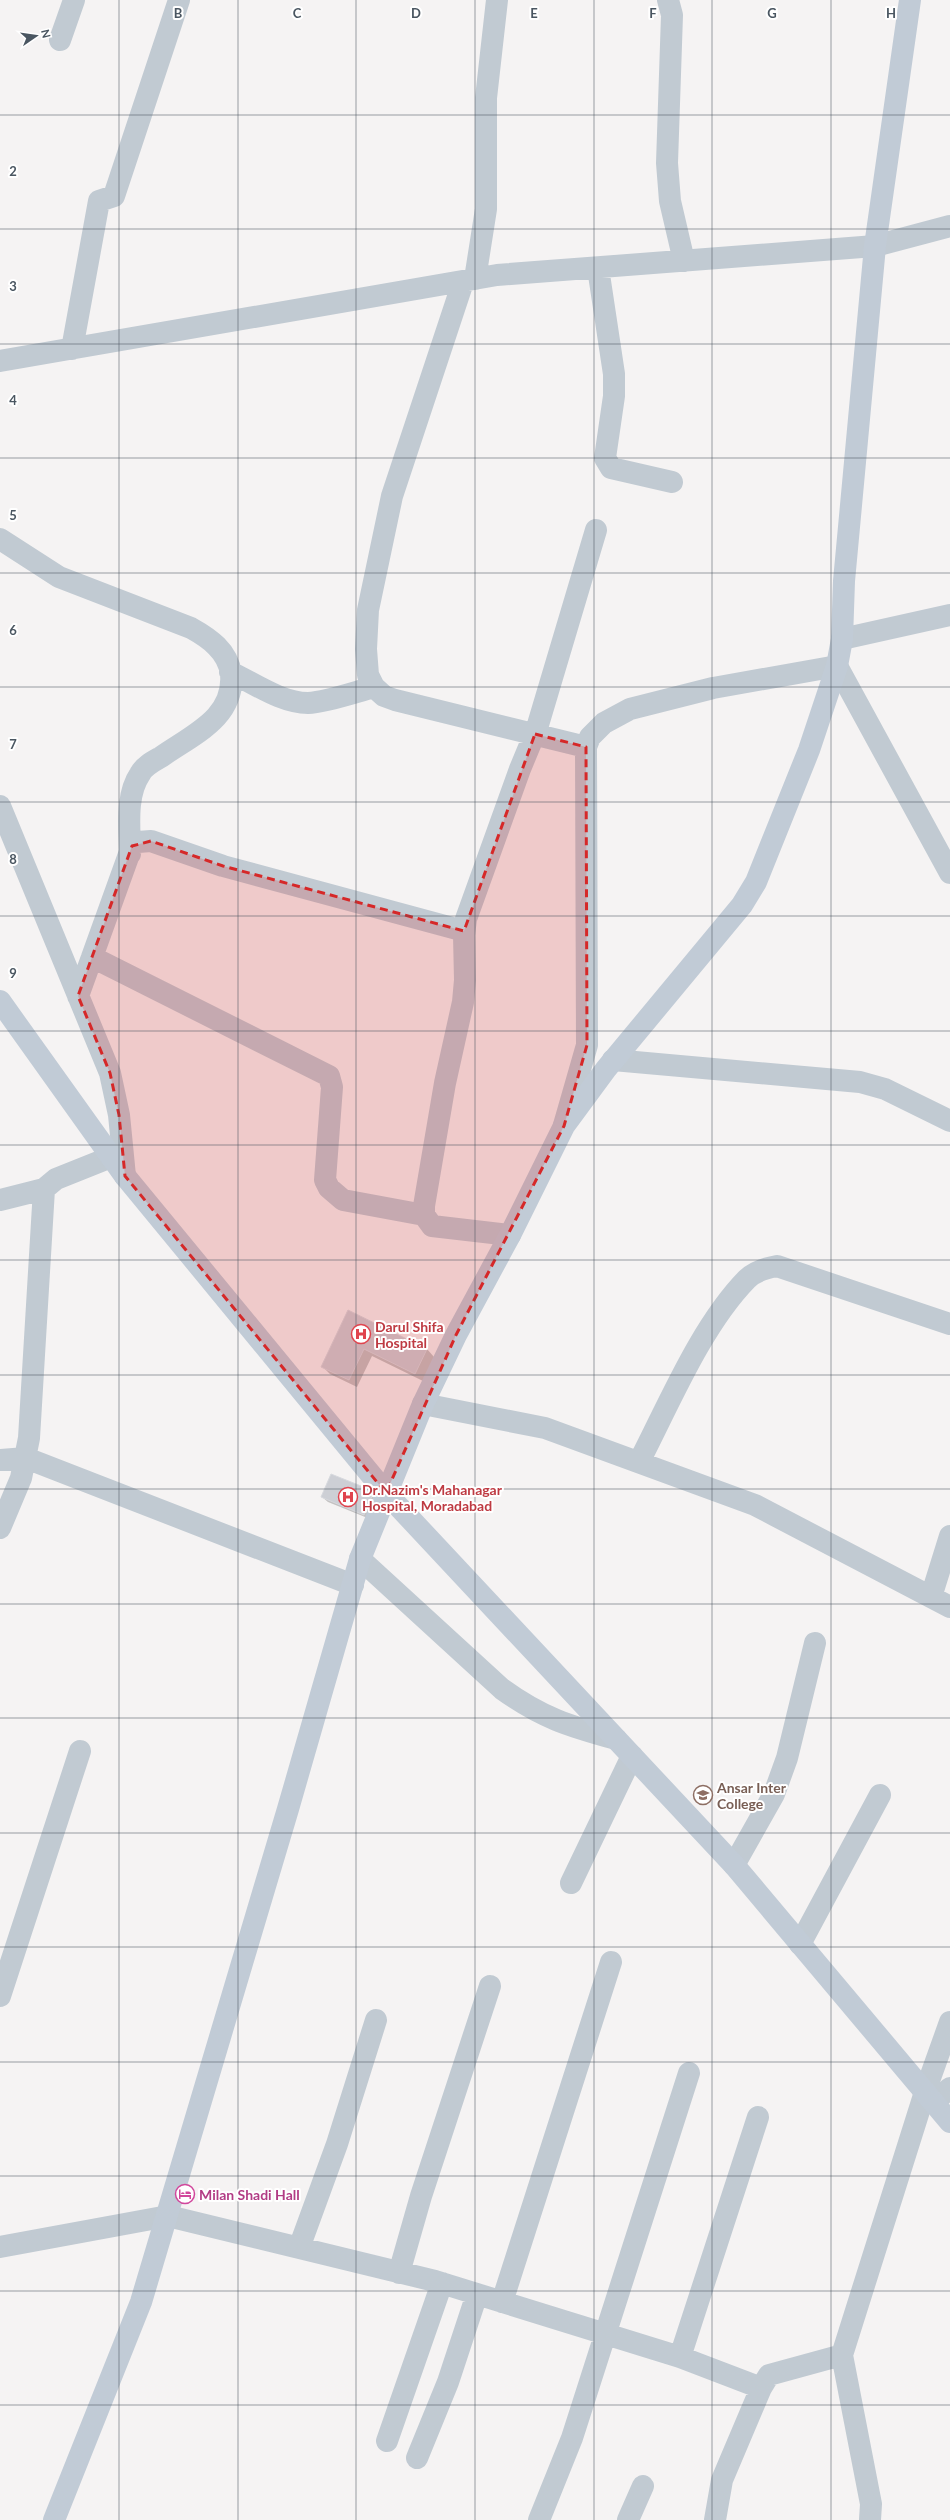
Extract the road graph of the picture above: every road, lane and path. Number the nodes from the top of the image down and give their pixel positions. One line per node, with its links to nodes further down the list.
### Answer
1 (74, 0): 6 (street)
2 (179, 0): 12 (street)
3 (497, 0): 11 (street)
4 (668, 0): 9 (street)
5 (910, 0): 8 (street)
6 (60, 40)
7 (950, 226): 8 (street)
8 (875, 246): 9 (street); 18 (street)
9 (684, 261): 10 (street)
10 (598, 268): 11 (street); 14 (street)
11 (469, 280): 12 (street); 21 (street)
12 (72, 349): 13 (street)
13 (0, 361)
14 (672, 482)
15 (596, 530): 22 (street)
16 (0, 540): 20 (street)
17 (950, 615): 18 (street)
18 (842, 639): 19 (street)
19 (837, 666): 23 (street); 26 (street); 31 (street)
20 (230, 672): 21 (street); 25 (street)
21 (374, 687): 22 (street)
22 (535, 734): 23 (street); 27 (street)
23 (586, 747): 33 (street)
24 (0, 806): 29 (street)
25 (130, 854): 27 (street); 28 (street)
26 (950, 873)
27 (464, 931): 38 (street)
28 (92, 957): 29 (street); 38 (street)
29 (78, 996): 35 (street)
30 (0, 1001): 34 (street)
31 (613, 1060): 32 (street); 33 (street)
32 (950, 1121)
33 (564, 1126): 39 (street)
34 (111, 1157): 35 (street); 36 (street)
35 (125, 1176): 45 (street)
36 (44, 1189): 37 (street); 42 (street)
37 (0, 1200)
38 (424, 1215): 39 (street)
39 (510, 1235): 41 (street)
40 (950, 1324): 44 (street)
41 (423, 1404): 44 (street); 45 (street)
42 (26, 1458): 43 (street); 46 (street); 49 (street)
43 (0, 1460)
44 (639, 1462): 50 (street)
45 (386, 1494): 48 (street); 53 (street)
46 (0, 1528)
47 (950, 1536): 50 (street)
48 (360, 1559): 49 (street); 53 (street)
49 (353, 1586): 70 (street)
50 (931, 1597): 51 (street)
51 (950, 1607)
52 (815, 1642): 57 (street)
53 (616, 1739): 55 (street)
54 (80, 1751): 62 (street)
55 (632, 1756): 57 (street); 58 (street)
56 (880, 1795): 59 (street)
57 (734, 1865): 59 (street)
58 (571, 1883)
59 (800, 1944): 67 (street)
60 (611, 1962): 76 (street)
61 (490, 1986): 73 (street)
62 (0, 1996)
63 (376, 2020): 72 (street)
64 (950, 2022): 67 (street)
65 (689, 2073): 77 (street)
66 (950, 2088): 67 (street)
67 (929, 2097): 69 (street); 78 (street)
68 (758, 2118): 79 (street)
69 (950, 2122)
70 (168, 2216): 71 (street); 72 (street); 84 (street)
71 (0, 2247)
72 (299, 2248): 73 (street)
73 (399, 2273): 74 (street)
74 (442, 2283): 75 (street); 81 (street)
75 (477, 2294): 76 (street); 82 (street)
76 (502, 2302): 77 (street)
77 (604, 2333): 79 (street); 85 (street)
78 (842, 2355): 80 (street); 88 (street)
79 (680, 2358): 80 (street)
80 (761, 2388): 87 (street)
81 (387, 2442)
82 (417, 2458)
83 (643, 2486): 86 (street)
84 (54, 2520)
85 (539, 2520)
86 (628, 2520)
87 (715, 2520)
88 (870, 2520)

